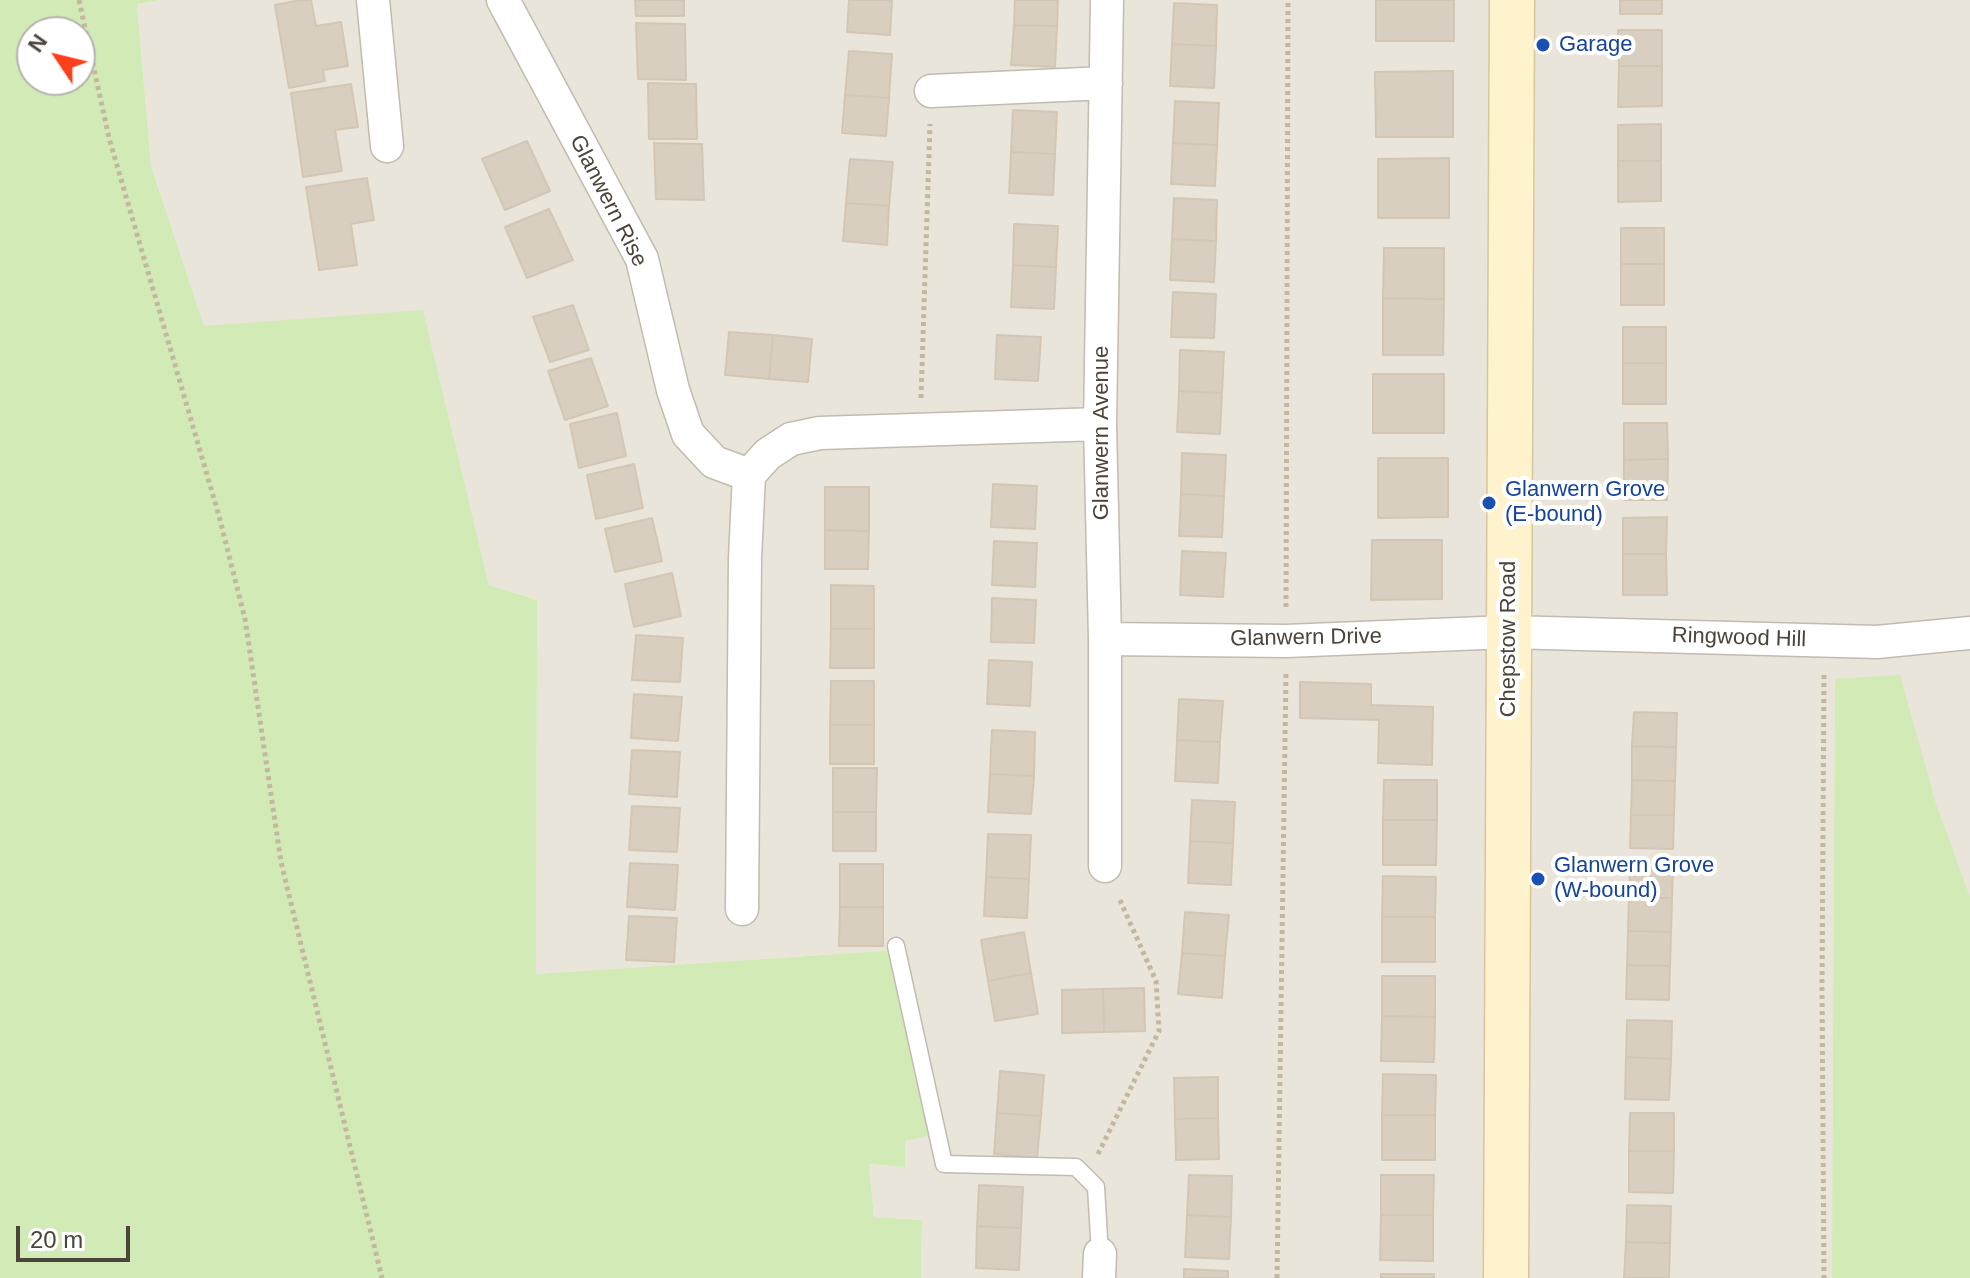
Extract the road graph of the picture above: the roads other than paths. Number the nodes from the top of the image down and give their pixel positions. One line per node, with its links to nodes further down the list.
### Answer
1 (373, 0): 7 (street)
2 (503, 0): 9 (street, Glanwern Rise)
3 (1107, 0): 5 (street, Glanwern Avenue)
4 (1512, 0): 10 (main road, Chepstow Road)
5 (1106, 83): 6 (street); 8 (street, Glanwern Avenue)
6 (931, 91)
7 (387, 146)
8 (1100, 424): 9 (street); 12 (street, Glanwern Avenue)
9 (749, 475): 14 (street)
10 (1508, 632): 11 (street, Ringwood Hill); 12 (street, Glanwern Drive); 17 (main road, Chepstow Road)
11 (1970, 633)
12 (1105, 639): 13 (street, Glanwern Avenue)
13 (1105, 866)
14 (742, 909)
15 (896, 946): 16 (lane)
16 (1100, 1266)
17 (1506, 1278)

